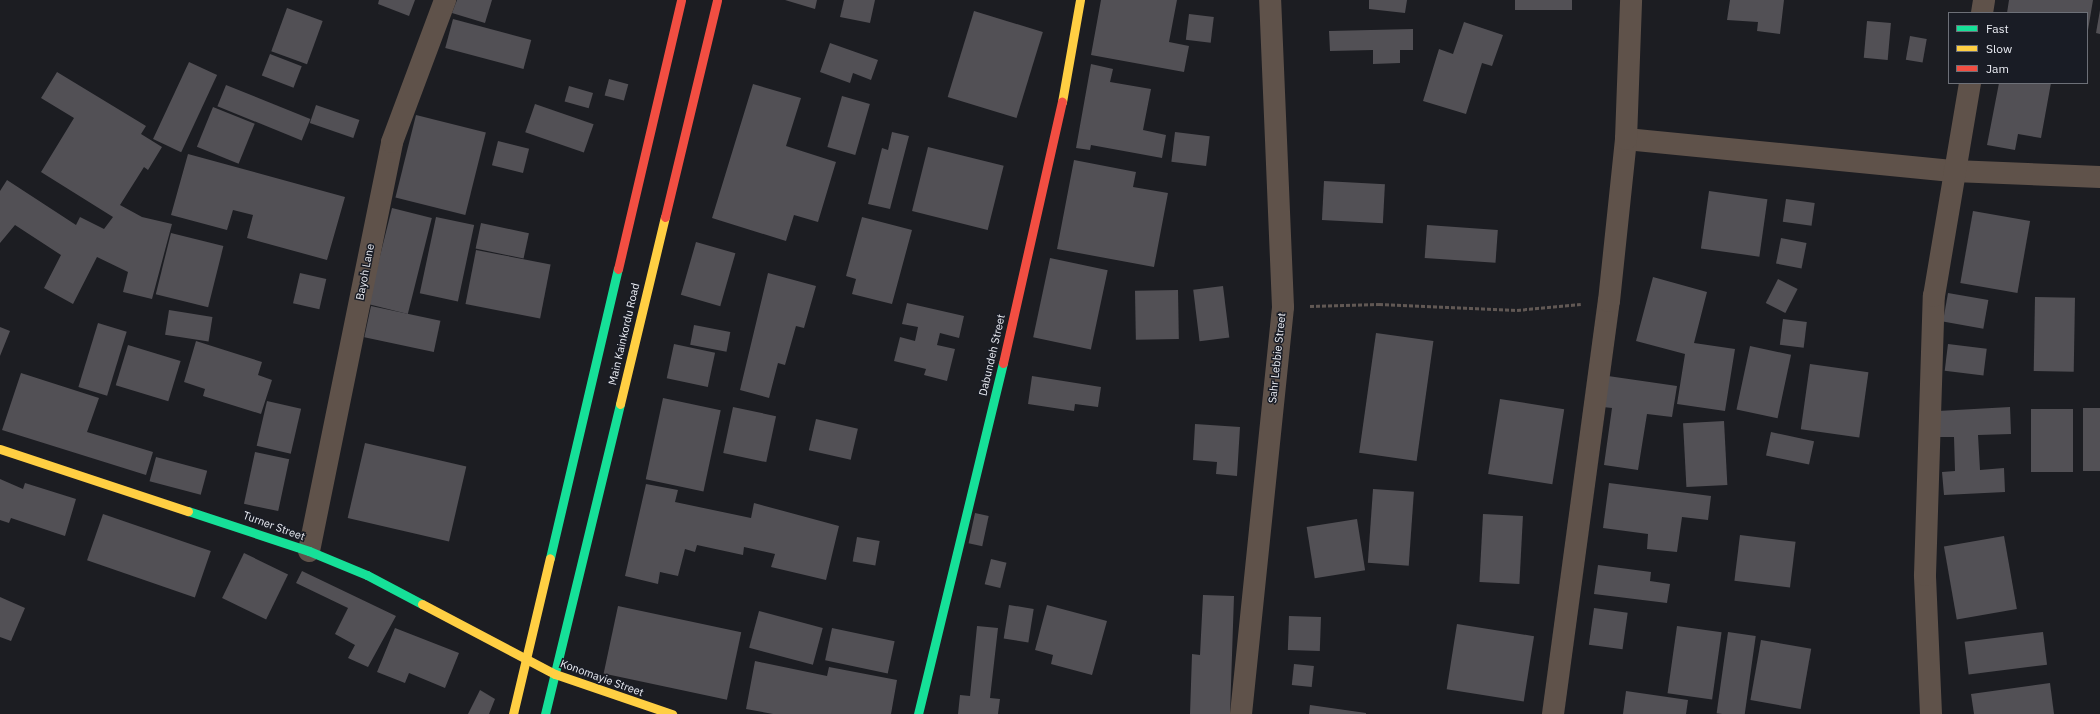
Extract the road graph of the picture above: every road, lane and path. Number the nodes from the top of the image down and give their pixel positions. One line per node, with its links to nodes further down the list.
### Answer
1 (445, 0): 16 (street, Bayoh Lane)
2 (681, 0): 17 (main road)
3 (717, 0): 18 (main road, Main Kainkordu Road)
4 (1080, 0): 22 (main road, Dabundeh Street)
5 (1270, 0): 14 (street, Sahr Lebbie Street)
6 (1631, 0): 10 (street)
7 (1984, 0): 8 (street)
8 (1982, 12)
9 (1970, 84): 11 (street)
10 (1626, 139): 11 (street); 13 (street)
11 (1954, 171): 12 (street); 25 (street)
12 (2100, 177)
13 (1609, 301): 14 (path); 24 (street)
14 (1283, 307): 23 (street, Sahr Lebbie Street)
15 (0, 449): 16 (main road, Turner Street)
16 (309, 551): 17 (main road, Turner Street)
17 (525, 660): 18 (main road, Konomayie Street); 19 (main road)
18 (555, 674): 20 (main road, Main Kainkordu Road); 21 (main road, Konomayie Street)
19 (513, 714)
20 (545, 714)
21 (672, 714)
22 (918, 714)
23 (1241, 714)
24 (1553, 714)
25 (1931, 714)

